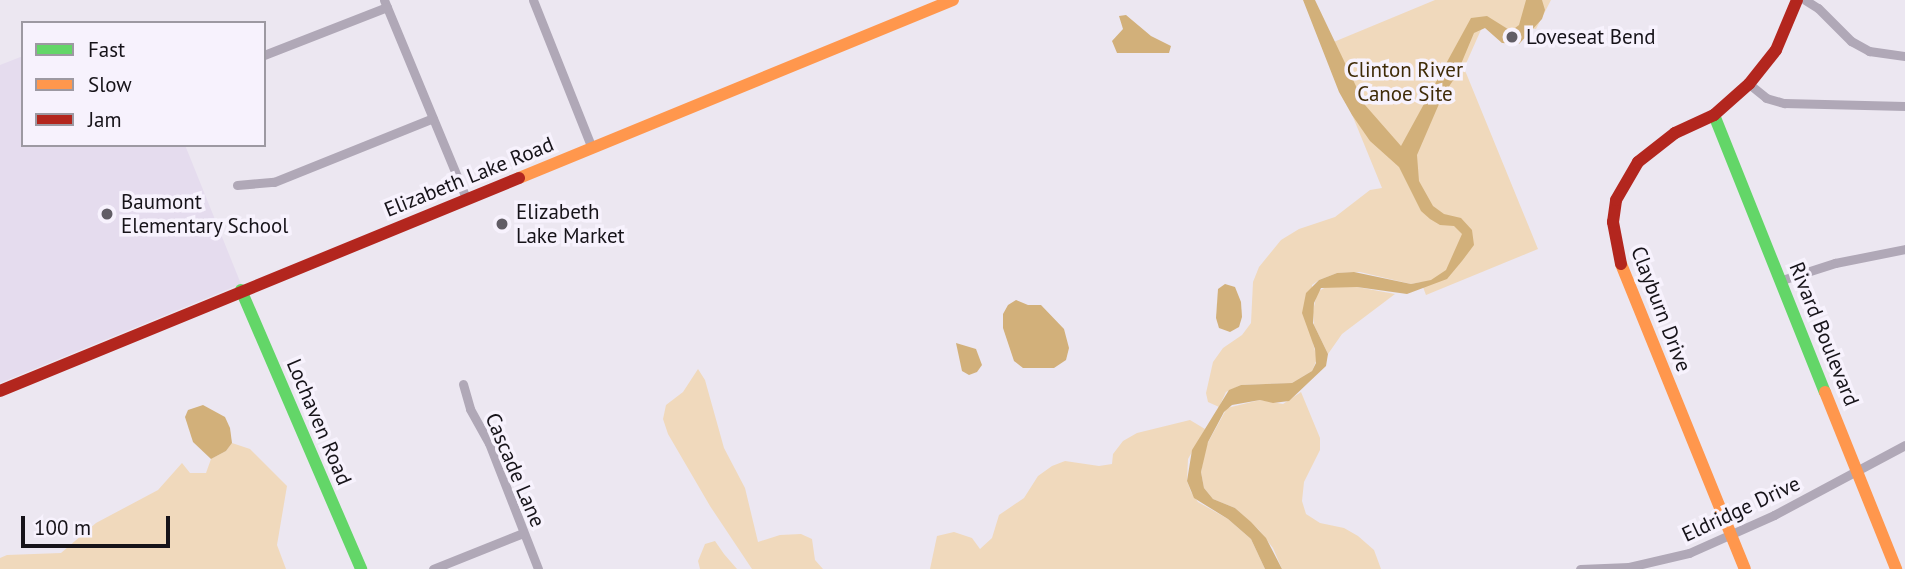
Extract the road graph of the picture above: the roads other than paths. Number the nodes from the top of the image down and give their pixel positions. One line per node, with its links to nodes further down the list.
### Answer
1 (533, 0): 12 (street)
2 (951, 0): 12 (street, Elizabeth Lake Road)
3 (1797, 0): 8 (street, Clayburn Drive)
4 (1805, 0): 7 (street)
5 (385, 3): 6 (street); 11 (street)
6 (266, 54)
7 (1905, 56)
8 (1749, 84): 9 (street); 10 (street, Clayburn Drive)
9 (1905, 106)
10 (1714, 115): 16 (street, Rivard Boulevard); 23 (street, Clayburn Drive)
11 (433, 118): 13 (street); 14 (street)
12 (592, 148): 14 (street, Elizabeth Lake Road)
13 (237, 185)
14 (466, 198): 17 (street, Elizabeth Lake Road)
15 (1905, 249): 16 (street)
16 (1782, 280): 21 (street, Rivard Boulevard)
17 (242, 290): 19 (street, Elizabeth Lake Road); 24 (street, Lochaven Road)
18 (463, 384): 22 (street, Cascade Lane)
19 (0, 391)
20 (1905, 445): 21 (street, Eldridge Drive)
21 (1857, 470): 23 (street, Eldridge Drive); 29 (street, Rivard Boulevard)
22 (523, 533): 25 (street); 26 (street, Cascade Lane)
23 (1732, 535): 27 (street, Eldridge Drive); 28 (street, Clayburn Drive)
24 (360, 569)
25 (433, 569)
26 (538, 569)
27 (1580, 569)
28 (1745, 569)
29 (1896, 569)

